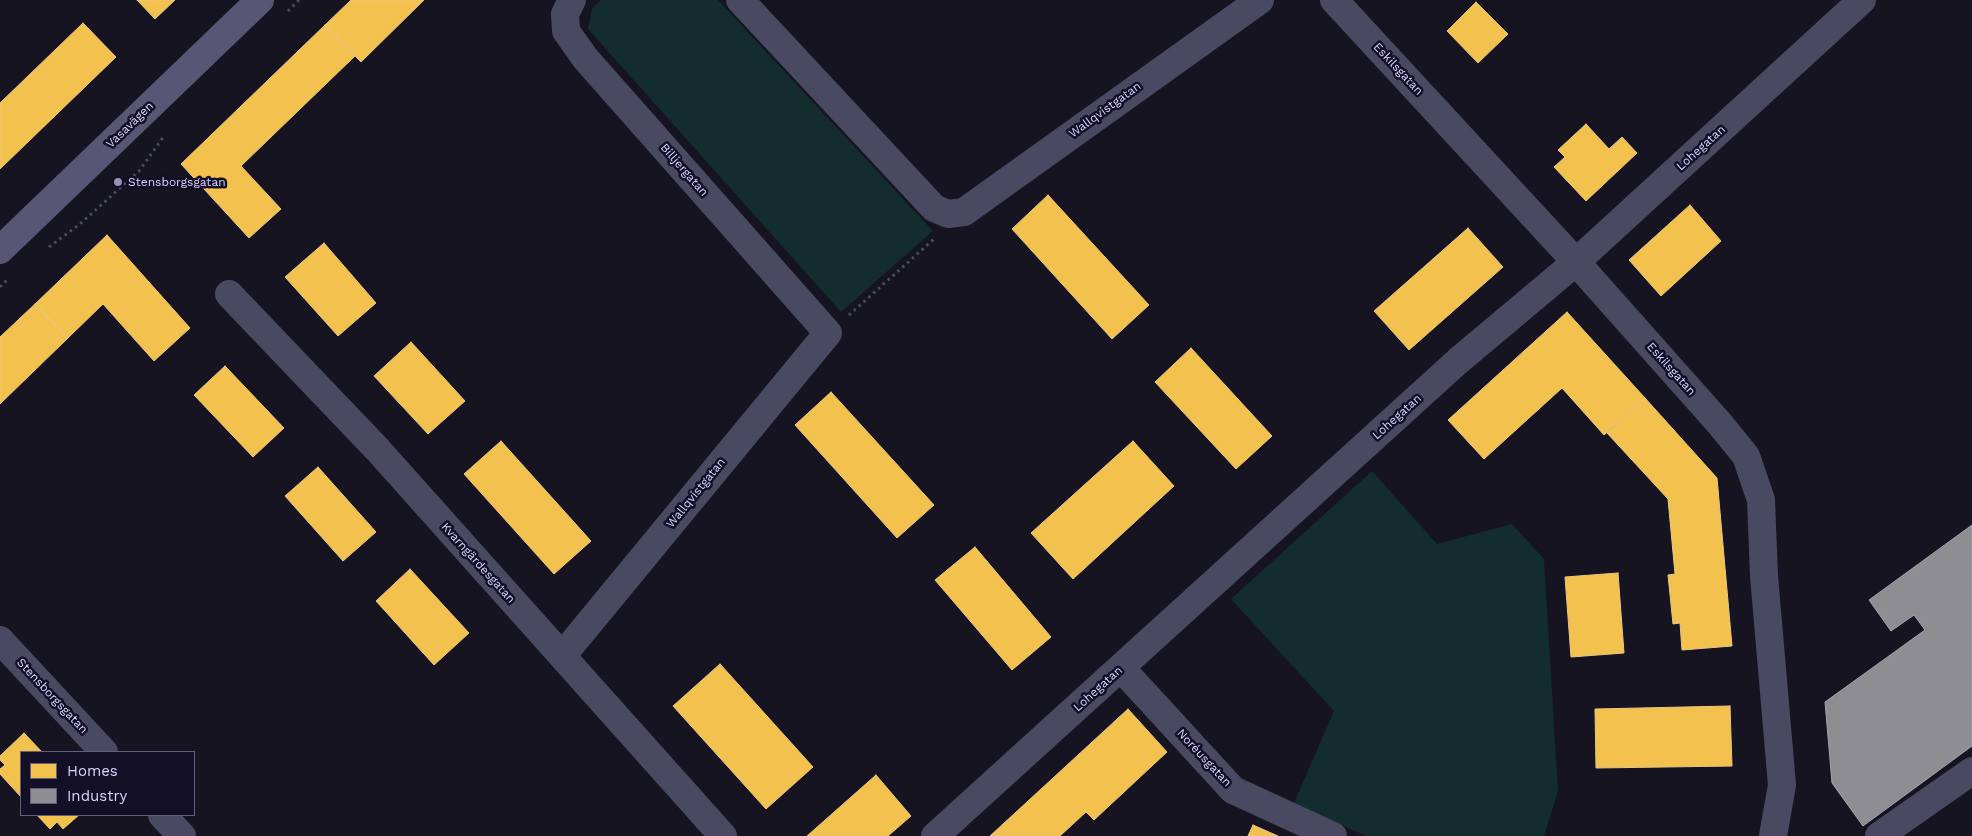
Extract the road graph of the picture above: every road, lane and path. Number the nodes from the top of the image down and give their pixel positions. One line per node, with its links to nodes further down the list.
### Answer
1 (260, 0): 8 (main road, Vasavägen)
2 (572, 0): 11 (street, Billjergatan)
3 (740, 0): 7 (street)
4 (1260, 0): 7 (street, Wallqvistgatan)
5 (1334, 0): 9 (street, Eskilsgatan)
6 (1862, 0): 9 (street, Lohegatan)
7 (956, 213): 11 (path)
8 (0, 250)
9 (1576, 262): 14 (street, Lohegatan); 22 (street, Eskilsgatan)
10 (229, 294): 13 (street, Kvarngärdesgatan)
11 (827, 332): 13 (street, Wallqvistgatan)
12 (0, 640): 15 (street, Stensborgsgatan)
13 (562, 656): 19 (street, Kvarngärdesgatan)
14 (1121, 668): 20 (street, Lohegatan); 21 (street, Noréusgatan)
15 (103, 751)
16 (1972, 771): 23 (street)
17 (163, 816): 18 (street)
18 (182, 836)
19 (723, 836)
20 (935, 836)
21 (1333, 836)
22 (1773, 836)
23 (1879, 836)

